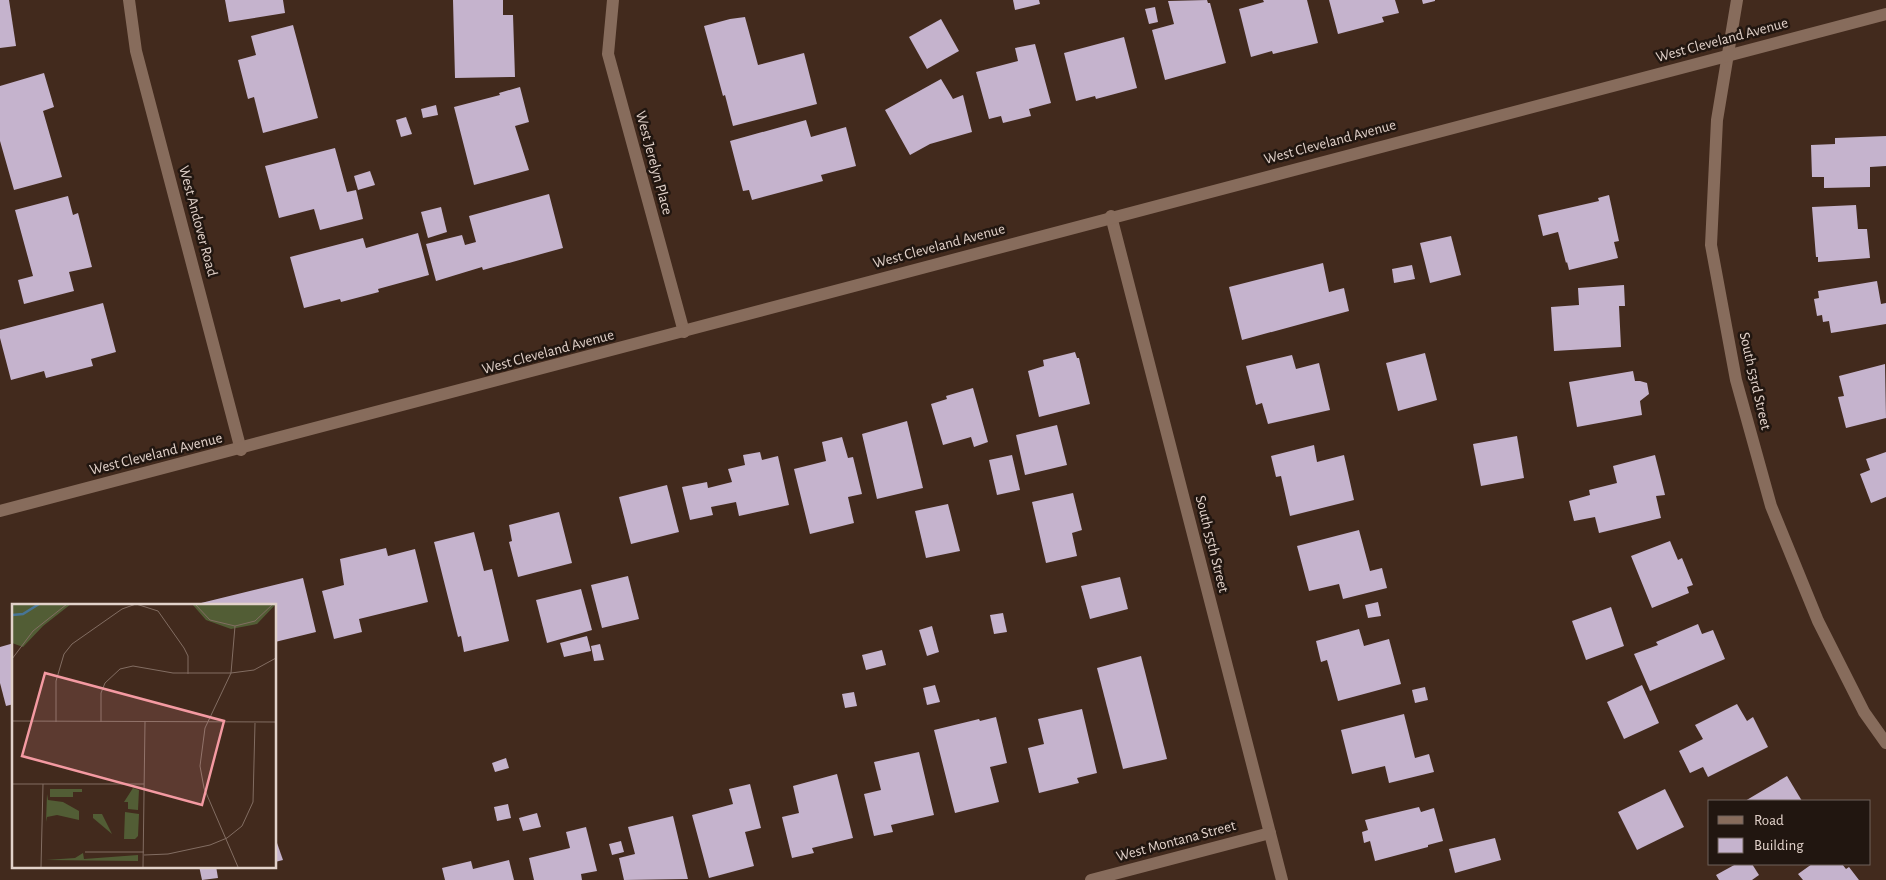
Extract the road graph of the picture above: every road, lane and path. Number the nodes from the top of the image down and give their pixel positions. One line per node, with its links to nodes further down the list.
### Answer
1 (129, 0): 8 (street, West Andover Road)
2 (613, 0): 7 (street, West Jerelyn Place)
3 (1737, 0): 5 (street, South 53rd Street)
4 (1886, 14): 5 (street, West Cleveland Avenue)
5 (1728, 54): 6 (street, West Cleveland Avenue); 10 (street, South 53rd Street)
6 (1111, 216): 7 (street, West Cleveland Avenue); 11 (street, South 55th Street)
7 (684, 332): 8 (street, West Cleveland Avenue)
8 (241, 450): 9 (street, West Cleveland Avenue)
9 (0, 511)
10 (1886, 743)
11 (1270, 833): 12 (street, West Montana Street); 13 (street, South 55th Street)
12 (1091, 880)
13 (1282, 880)

